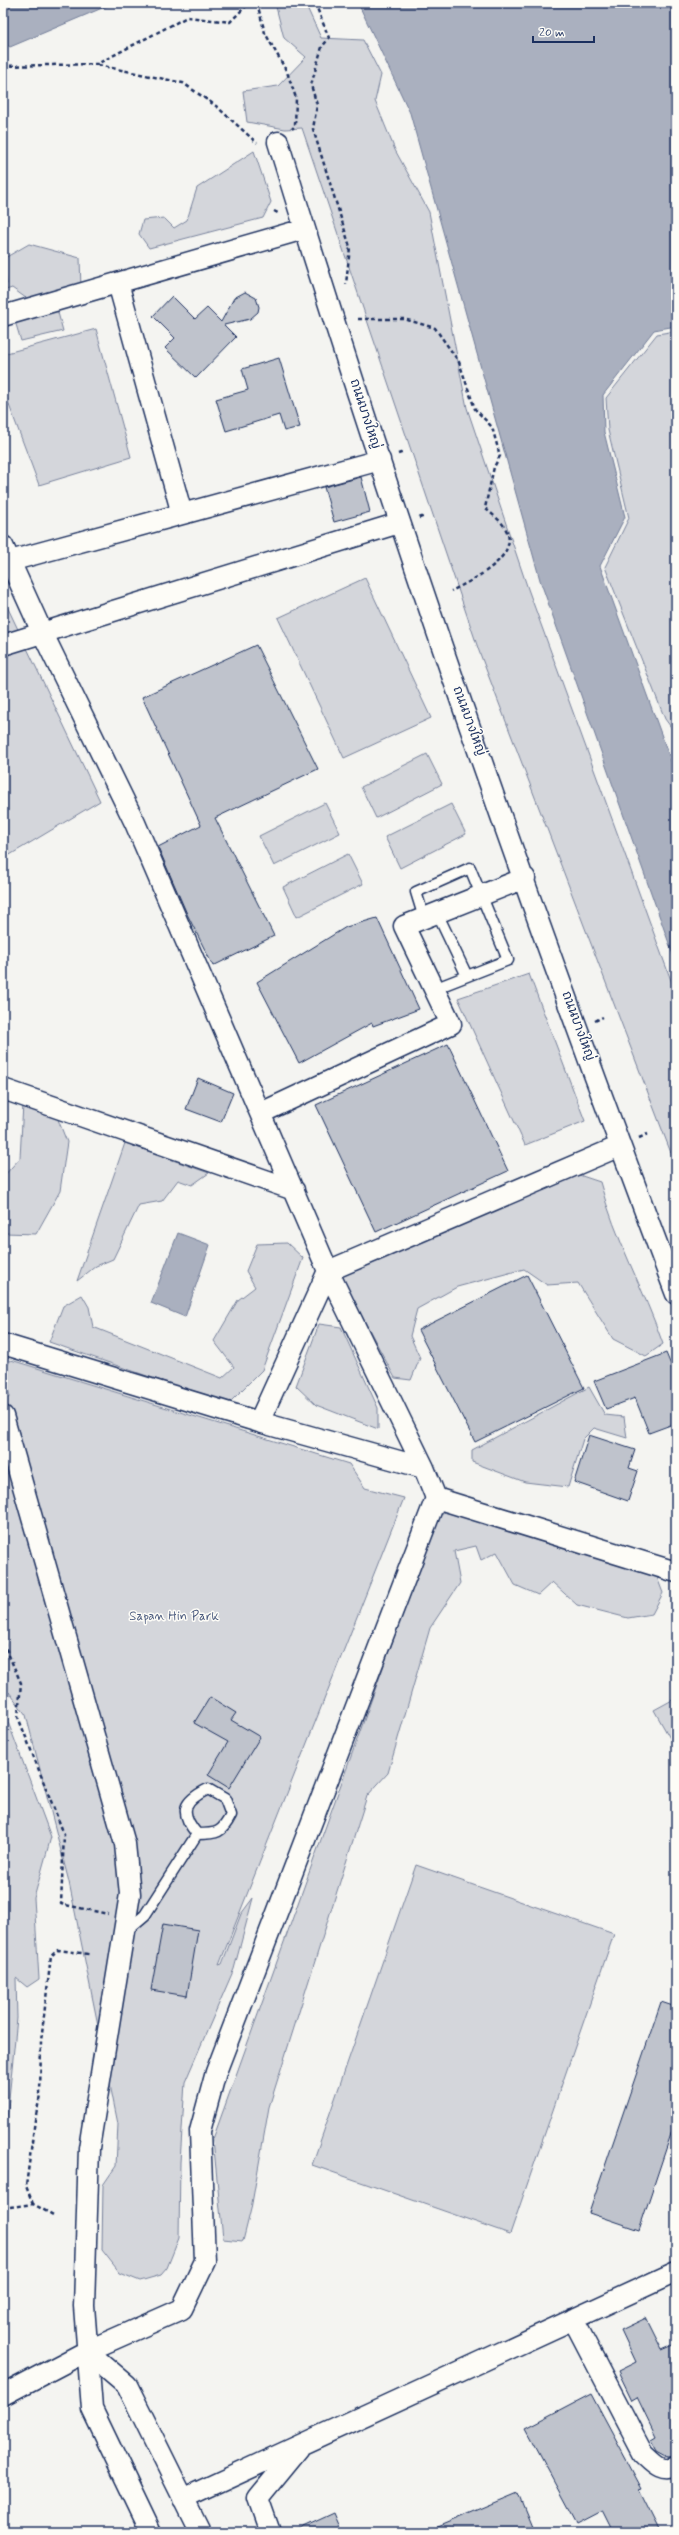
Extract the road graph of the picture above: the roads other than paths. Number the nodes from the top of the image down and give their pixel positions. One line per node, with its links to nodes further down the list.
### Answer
1 (270, 145): 2 (street, ถนนบางใหญ่)
2 (304, 228): 3 (street); 5 (street, ถนนบางใหญ่)
3 (118, 283): 4 (street); 6 (street)
4 (3, 316)
5 (380, 460): 6 (street); 7 (street, ถนนบางใหญ่)
6 (182, 514): 8 (street)
7 (399, 524): 9 (street); 11 (street, ถนนบางใหญ่)
8 (6, 554): 9 (street)
9 (42, 632): 10 (street); 17 (street)
10 (3, 645)
11 (525, 878): 12 (street); 18 (street, ถนนบางใหญ่)
12 (482, 895): 13 (street); 13 (lane); 14 (lane)
13 (431, 915): 14 (lane); 15 (street)
14 (467, 976): 15 (lane)
15 (434, 989): 17 (street)
16 (3, 1089): 19 (street)
17 (261, 1113): 19 (street)
18 (620, 1146): 20 (street); 21 (street, ถนนบางใหญ่)
19 (294, 1190): 20 (street)
20 (328, 1271): 24 (street); 25 (street)
21 (676, 1294)
22 (3, 1344): 24 (street)
23 (3, 1416): 29 (street)
24 (259, 1422): 25 (street)
25 (424, 1468): 26 (street)
26 (436, 1498): 27 (street); 32 (street)
27 (676, 1572)
28 (197, 1834): 28 (lane); 29 (lane)
29 (123, 1933): 32 (street)
30 (676, 2272): 31 (street)
31 (573, 2319): 34 (street); 35 (street)
32 (87, 2351): 33 (street); 36 (street); 37 (street)
33 (3, 2395)
34 (301, 2445): 36 (street); 39 (street)
35 (676, 2466)
36 (183, 2499): 38 (street)
37 (151, 2532)
38 (200, 2532)
39 (270, 2532)

